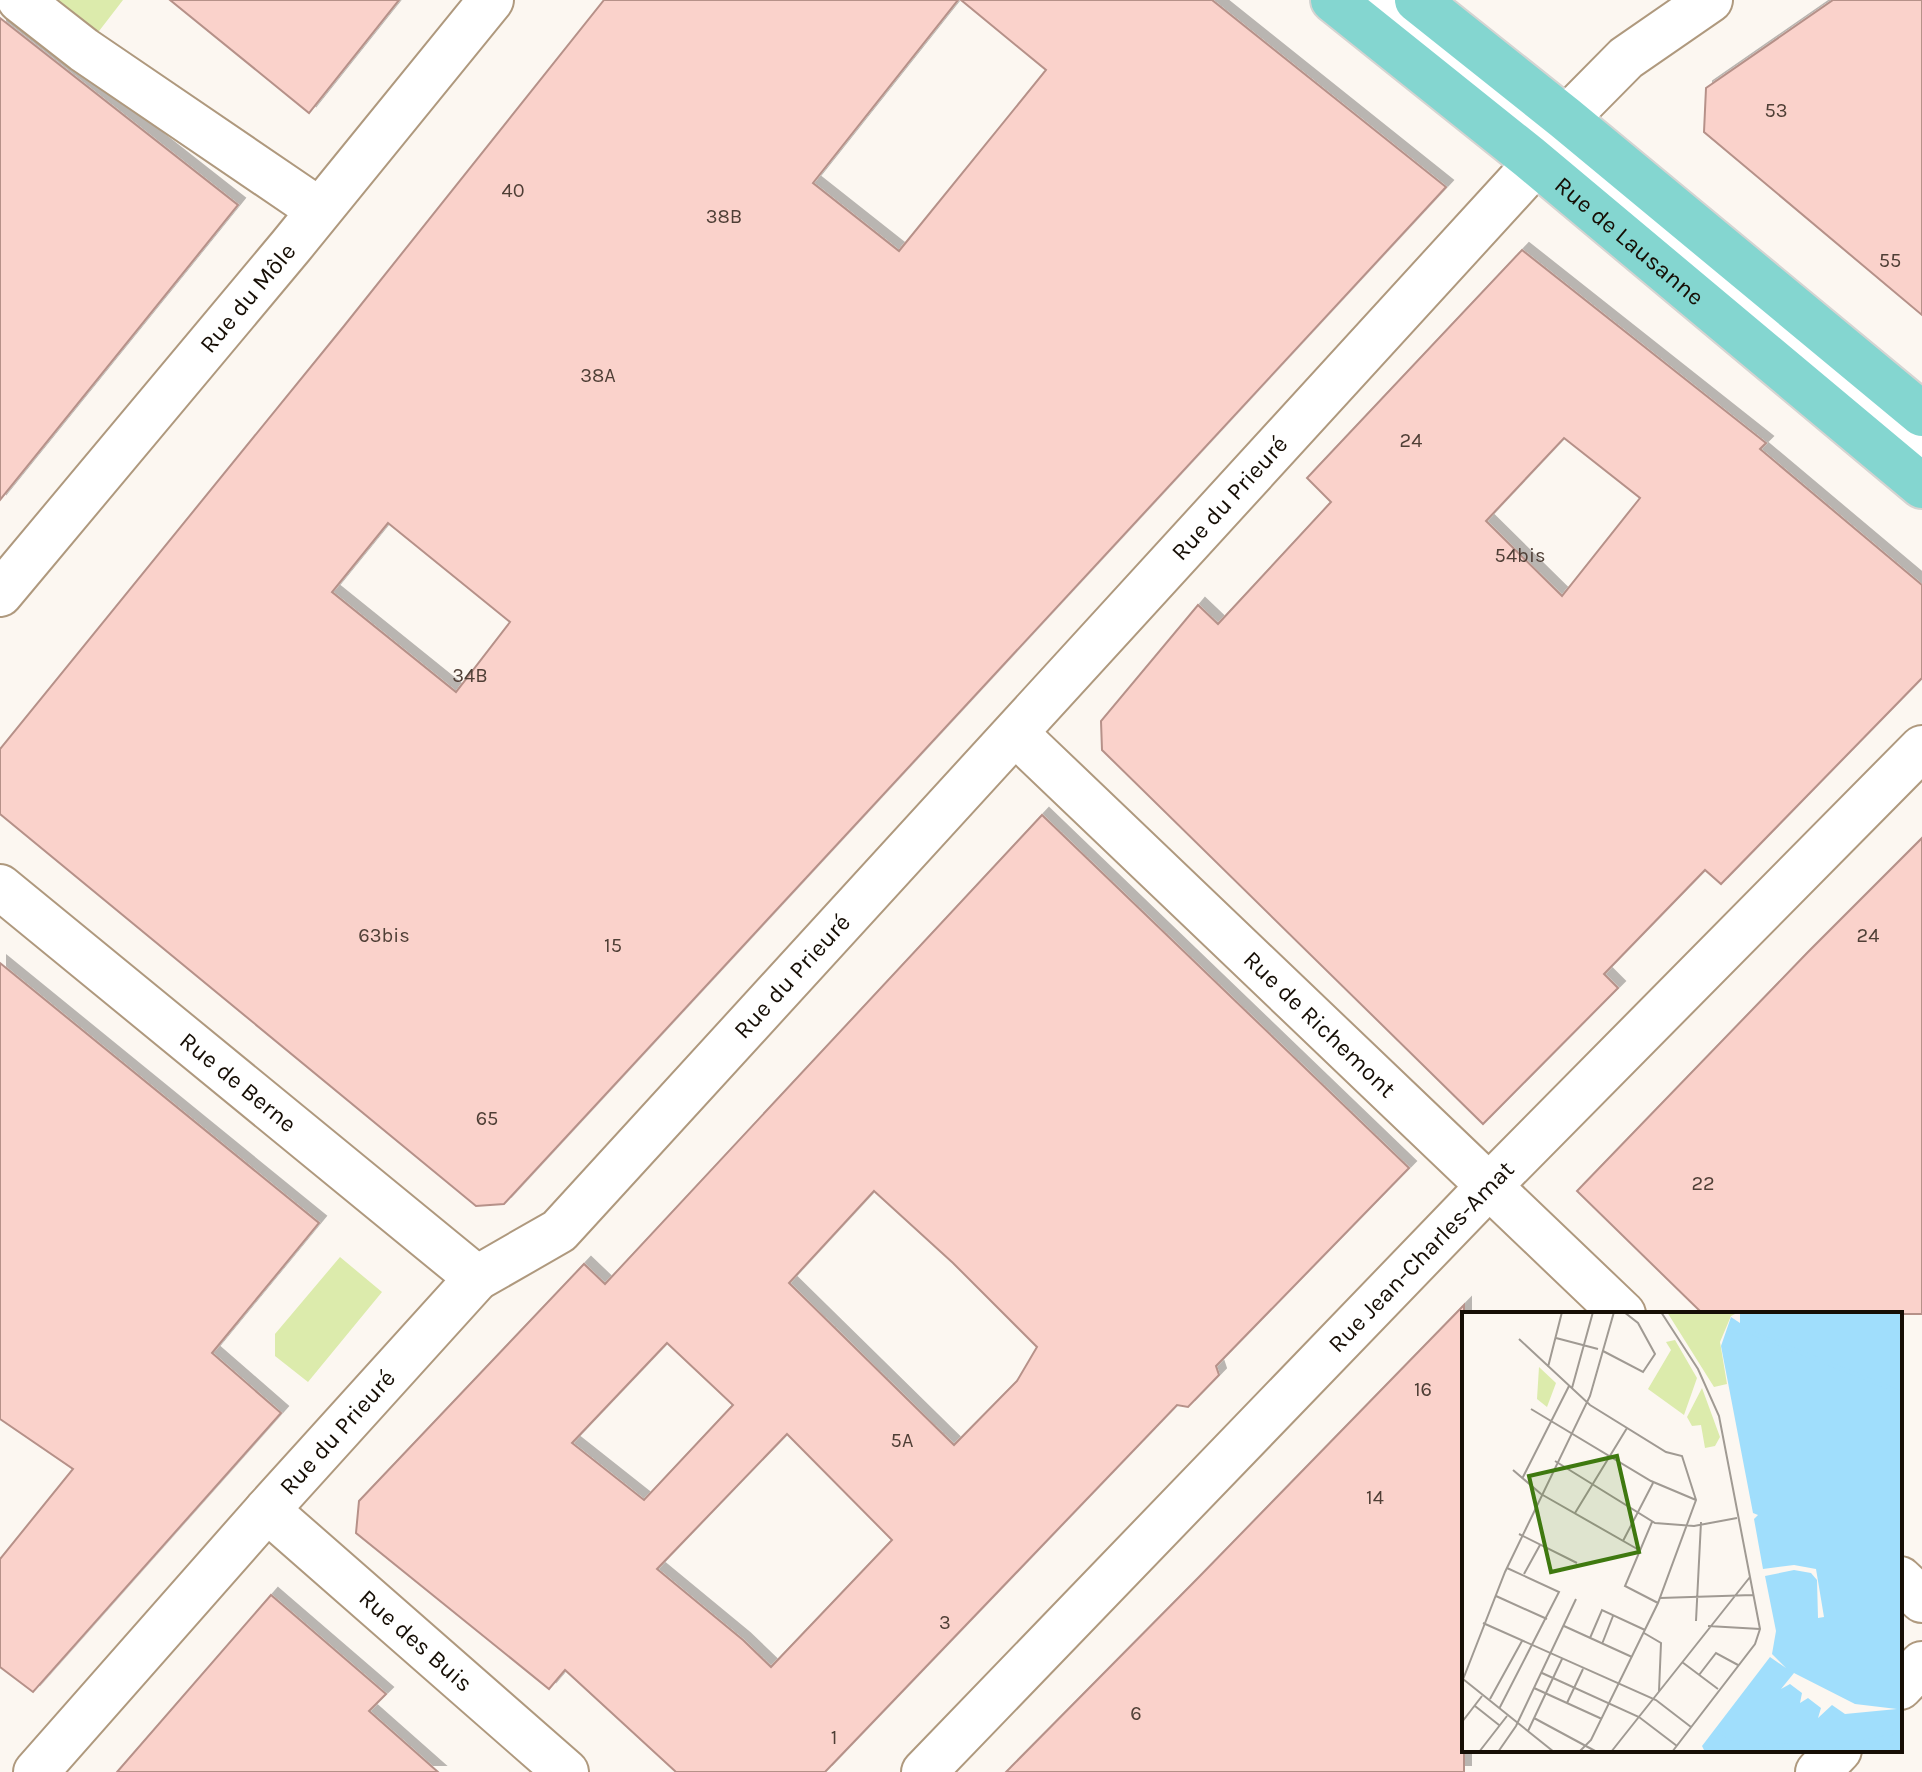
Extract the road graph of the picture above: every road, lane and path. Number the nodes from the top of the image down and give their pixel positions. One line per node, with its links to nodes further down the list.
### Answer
1 (20, 0): 8 (street)
2 (491, 0): 8 (street, Rue du Môle)
3 (1333, 0): 7 (main road, Rue de Lausanne)
4 (1375, 0): 7 (street)
5 (1417, 0): 7 (main road)
6 (1710, 0): 7 (street, Rue du Prieuré)
7 (1544, 144): 9 (main road); 10 (street); 11 (main road, Rue de Lausanne); 13 (street, Rue du Prieuré)
8 (319, 210): 12 (street, Rue du Môle)
9 (1922, 414)
10 (1922, 449)
11 (1922, 486)
12 (0, 594)
13 (1016, 734): 16 (street, Rue de Richemont); 17 (street, Rue du Prieuré)
14 (1922, 748): 16 (street, Rue Jean-Charles-Amat)
15 (0, 887): 17 (street, Rue de Berne)
16 (1489, 1186): 18 (street, Rue de Richemont); 27 (street, Rue Jean-Charles-Amat)
17 (477, 1278): 19 (street, Rue du Prieuré)
18 (1621, 1312)
19 (267, 1510): 25 (street, Rue du Prieuré); 26 (street, Rue des Buis)
20 (1902, 1581): 21 (street)
21 (1922, 1600)
22 (1922, 1664): 23 (street)
23 (1902, 1685)
24 (1837, 1752): 28 (street)
25 (36, 1772)
26 (566, 1772)
27 (924, 1772)
28 (1818, 1772)

